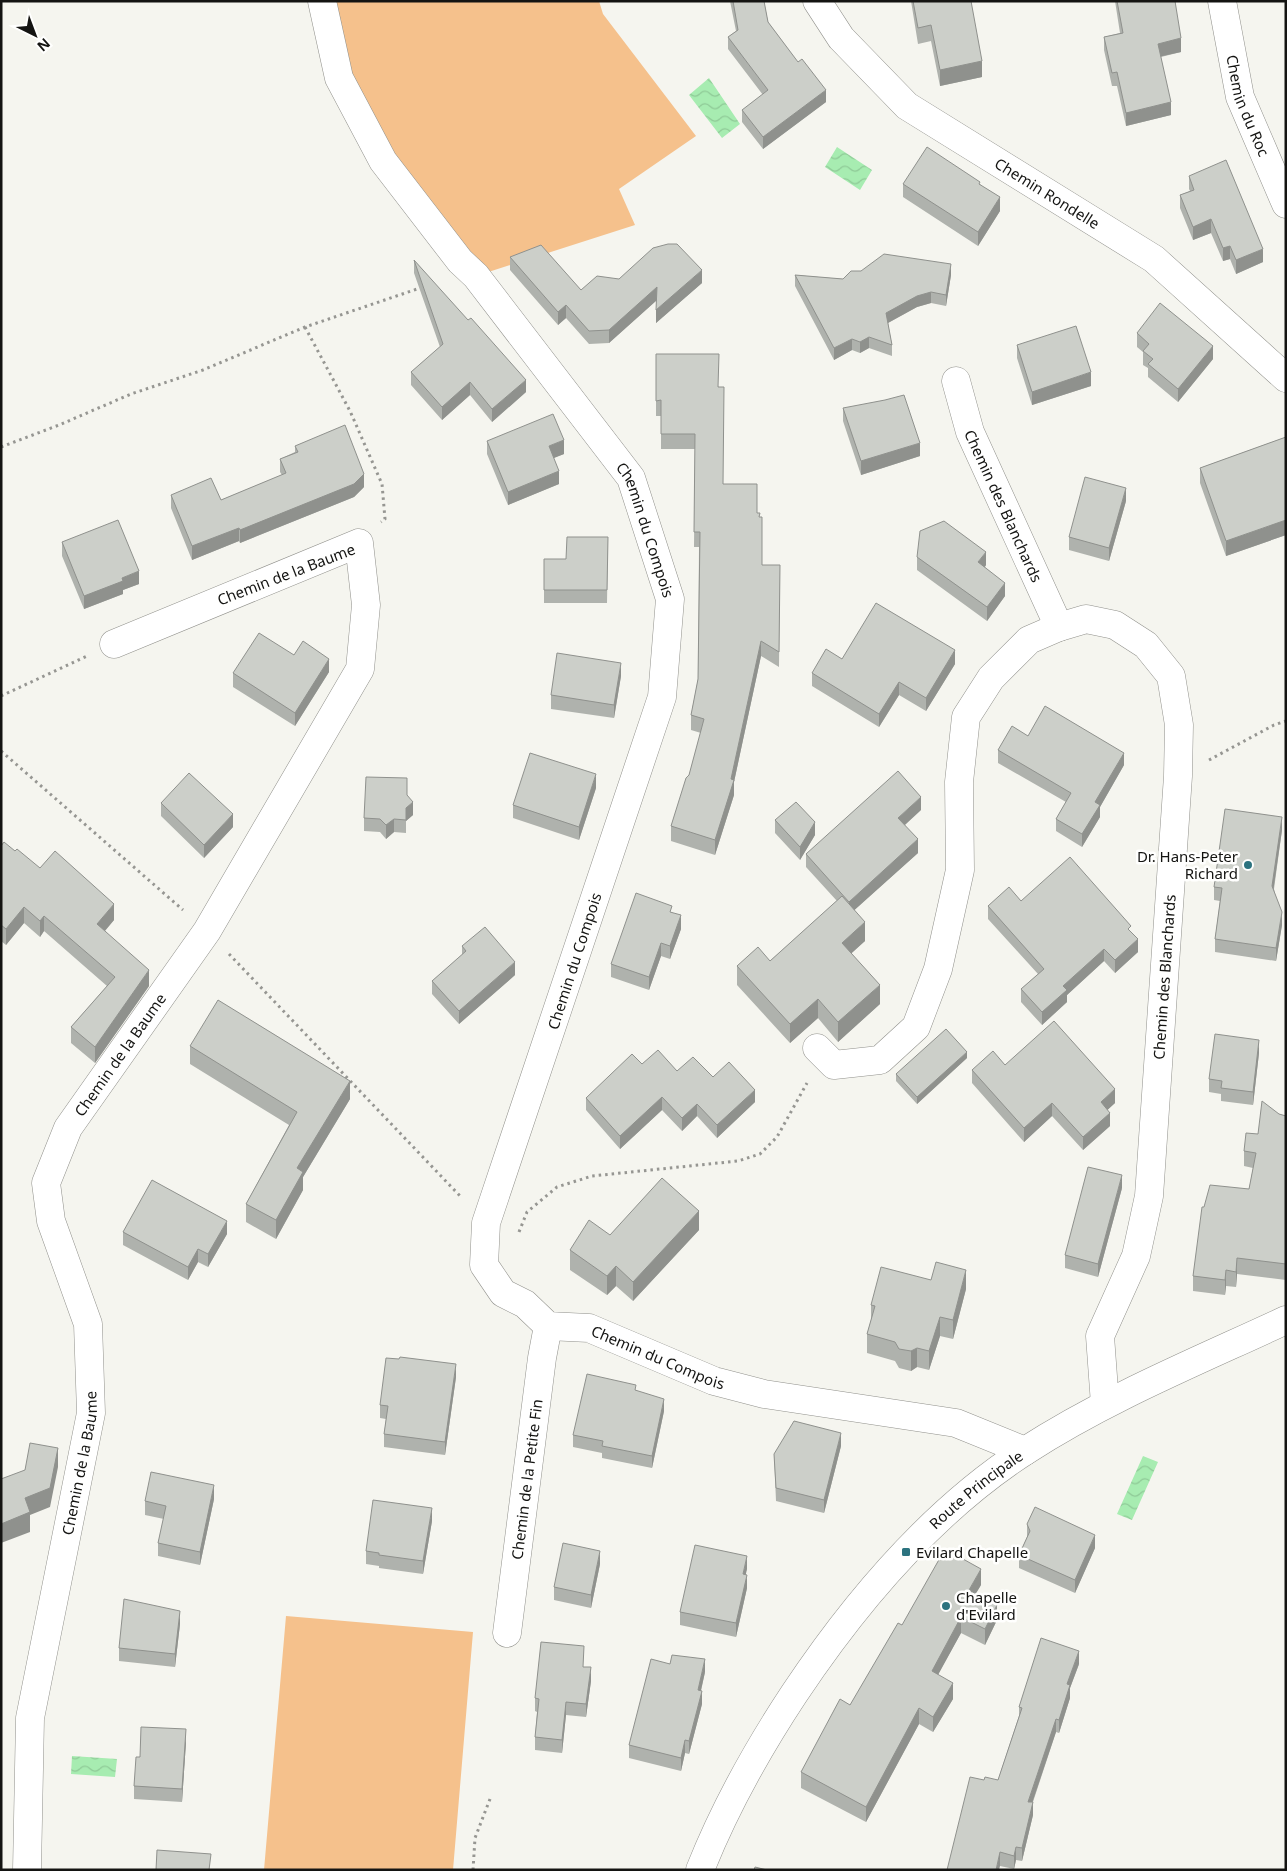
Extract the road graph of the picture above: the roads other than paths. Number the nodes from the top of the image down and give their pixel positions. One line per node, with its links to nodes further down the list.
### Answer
1 (322, 1): 11 (street, Chemin du Compois)
2 (817, 1): 5 (street, Chemin Rondelle)
3 (1222, 1): 4 (street, Chemin du Roc)
4 (1286, 204)
5 (1286, 378)
6 (956, 381): 7 (street, Chemin des Blanchards)
7 (1059, 627): 9 (street, Chemin des Blanchards); 12 (street, Chemin des Blanchards)
8 (114, 644): 15 (street, Chemin de la Baume)
9 (826, 1056)
10 (1286, 1320): 12 (street, Route Principale)
11 (548, 1326): 13 (street, Chemin du Compois); 14 (street, Chemin de la Petite Fin)
12 (1104, 1404): 13 (street, Route Principale)
13 (1024, 1451): 16 (street, Route Principale)
14 (507, 1633)
15 (27, 1870)
16 (700, 1870)

